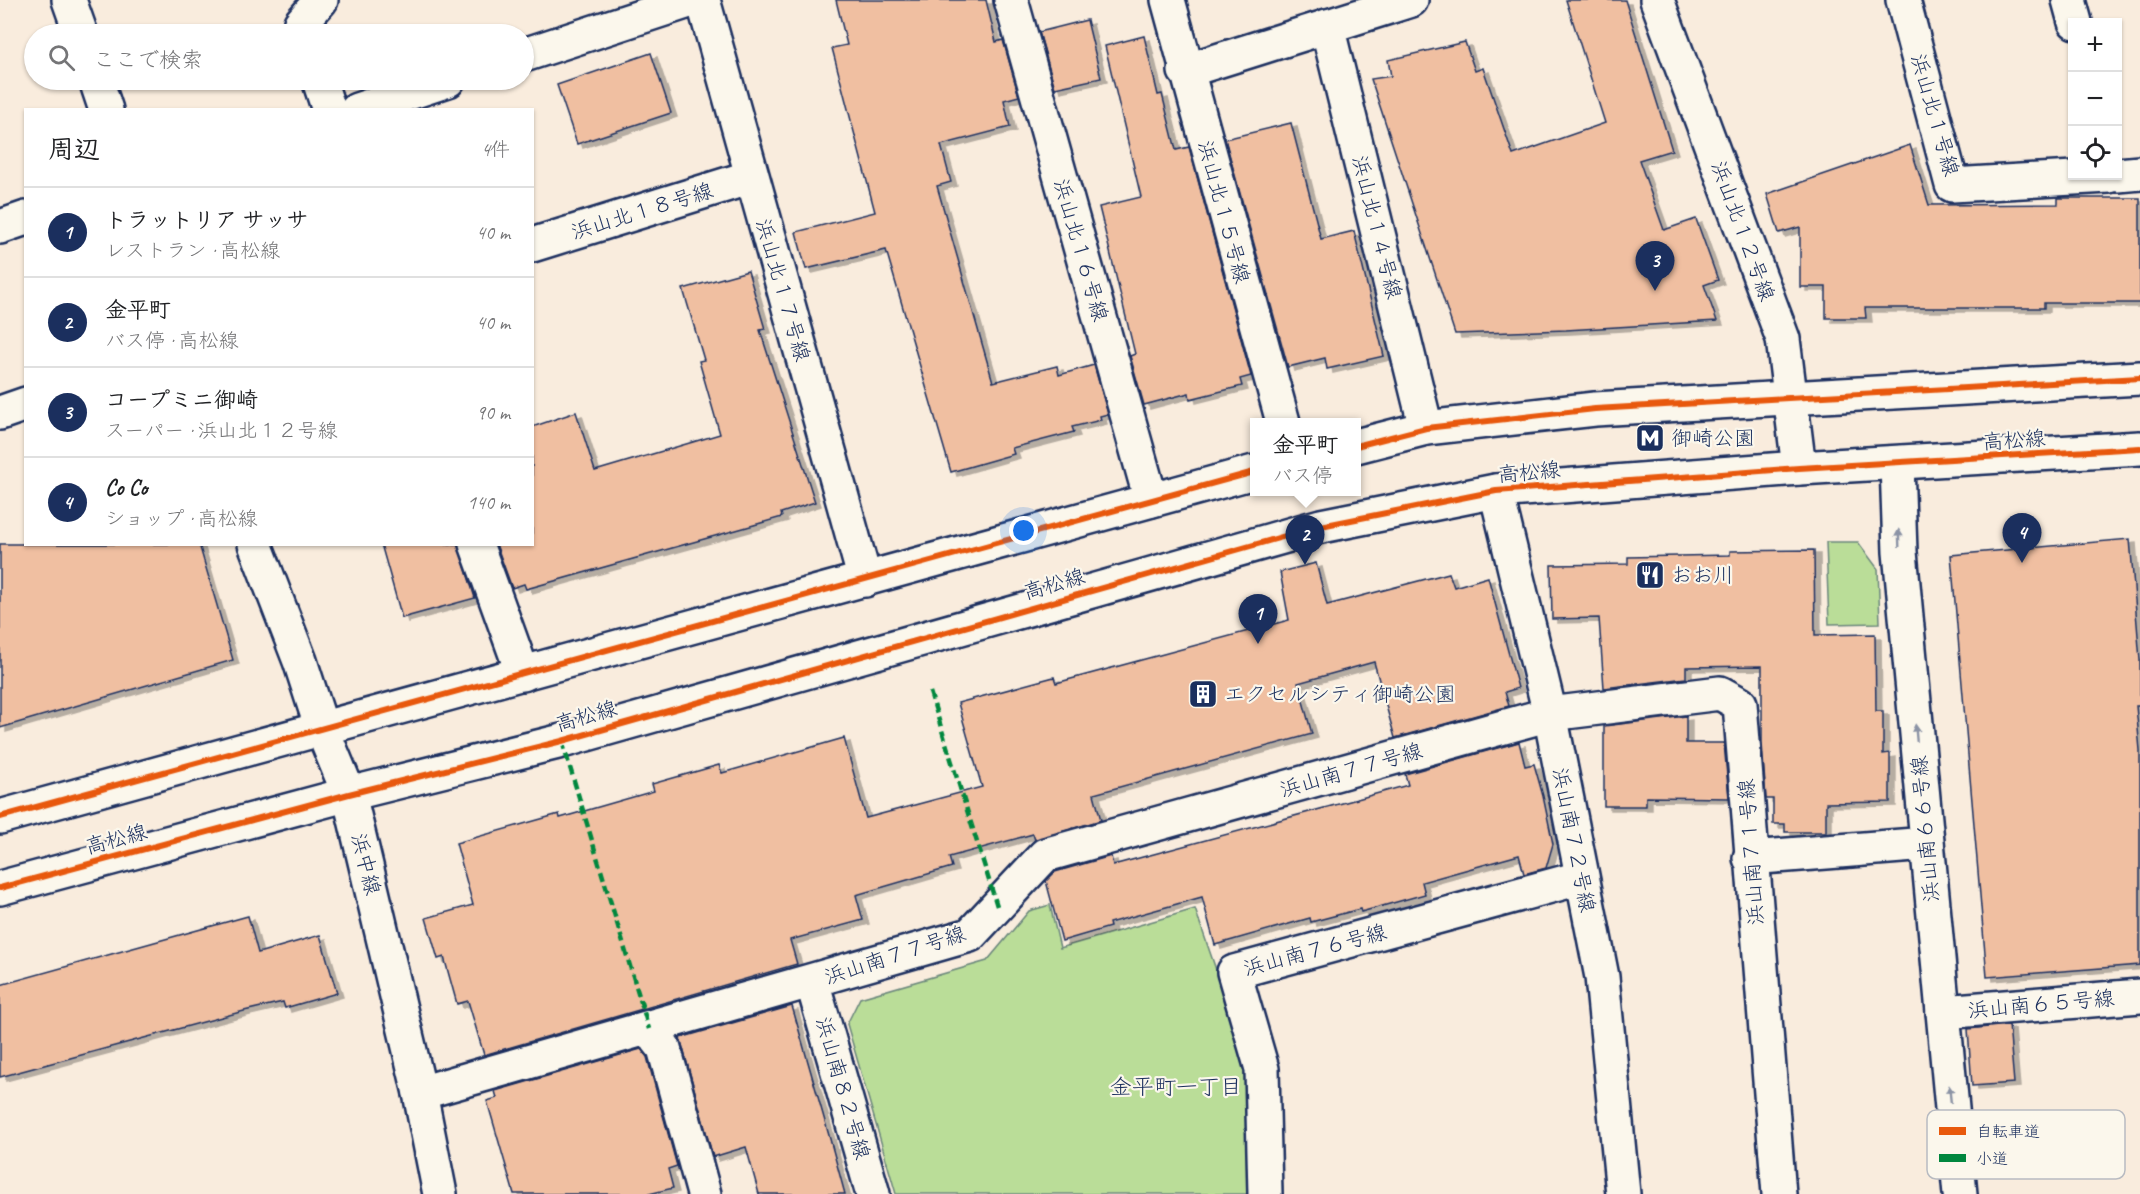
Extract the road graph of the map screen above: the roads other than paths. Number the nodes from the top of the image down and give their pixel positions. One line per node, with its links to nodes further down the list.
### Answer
1 (69, 0): 12 (street)
2 (321, 0): 13 (street)
3 (692, 0): 15 (street)
4 (703, 0): 25 (street, 浜山北１７号線)
5 (1011, 0): 42 (street, 浜山北１６号線)
6 (1167, 0): 16 (street, 浜山北１５号線)
7 (1411, 0): 14 (street)
8 (1657, 0): 31 (street, 浜山北１２号線)
9 (1903, 0): 26 (street, 浜山北１号線)
10 (2069, 0): 11 (street)
11 (2074, 18)
12 (77, 24)
13 (301, 24)
14 (1327, 26): 16 (street); 35 (street, 浜山北１４号線)
15 (534, 52)
16 (1185, 71): 34 (street, 浜山北１５号線)
17 (99, 90): 20 (street)
18 (322, 90): 21 (street)
19 (418, 90): 22 (street)
20 (105, 108)
21 (328, 108)
22 (363, 108)
23 (2140, 173): 24 (street)
24 (2122, 175)
25 (751, 177): 29 (street, 浜山北１８号線); 45 (street, 浜山北１７号線)
26 (2068, 178)
27 (24, 219): 28 (street)
28 (0, 227)
29 (534, 244)
30 (2140, 378): 31 (street)
31 (1789, 397): 35 (street); 39 (street, 浜山北１２号線)
32 (24, 405): 33 (street)
33 (0, 412)
34 (1282, 418)
35 (1426, 428): 36 (street)
36 (1361, 445)
37 (2140, 448): 38 (street, 高松線)
38 (1896, 464): 39 (street, 高松線); 51 (street, 浜山南６６号線, one-way to 38)
39 (1799, 468): 41 (street, 高松線)
40 (1250, 473): 42 (street)
41 (1496, 490): 47 (street, 浜山南７２号線); 49 (street, 高松線)
42 (1151, 500): 45 (street)
43 (256, 546): 48 (street, 浜中線)
44 (477, 546): 46 (street)
45 (865, 580): 46 (street)
46 (523, 674): 48 (street)
47 (1550, 714): 52 (street, 浜山南７１号線); 53 (street, 浜山南７２号線); 55 (street, 浜山南７７号線)
48 (322, 729): 49 (street, 浜中線); 50 (street)
49 (349, 794): 54 (street, 高松線); 59 (street, 浜中線)
50 (0, 817)
51 (1927, 844): 52 (street); 57 (street, 浜山南６６号線)
52 (1750, 858): 67 (street, 浜山南７１号線)
53 (1581, 878): 65 (street, 浜山南７６号線); 66 (street, 浜山南７２号線)
54 (0, 888)
55 (812, 981): 58 (street, 浜山南７７号線); 64 (street, 浜山南８２号線)
56 (2140, 996): 57 (street, 浜山南６５号線)
57 (1943, 1012): 60 (street, 浜山南６６号線, one-way to 57)
58 (649, 1029): 59 (street, 浜山南７７号線); 63 (street)
59 (420, 1093): 62 (street, 浜中線)
60 (1952, 1110)
61 (1959, 1179): 68 (street, 浜山南６６号線, one-way to 61)
62 (440, 1194)
63 (704, 1194)
64 (873, 1194)
65 (1265, 1194)
66 (1623, 1194)
67 (1779, 1194)
68 (1960, 1194)

